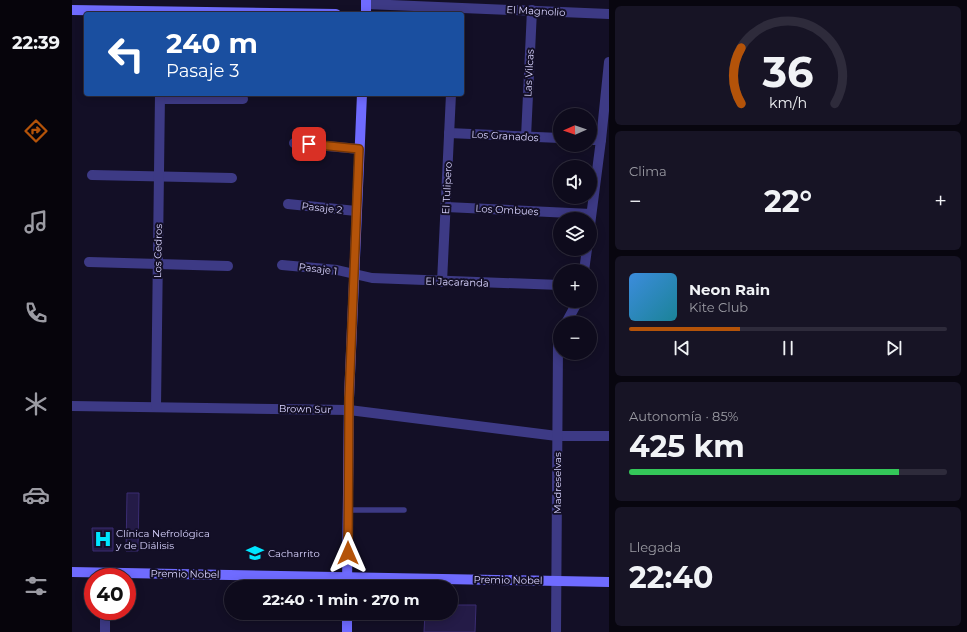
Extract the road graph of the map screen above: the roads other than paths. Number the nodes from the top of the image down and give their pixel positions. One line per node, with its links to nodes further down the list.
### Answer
1 (366, 6): 4 (street, El Magnolio)
2 (72, 10): 5 (street)
3 (532, 10): 4 (street, El Magnolio); 6 (street, El Magnolio); 13 (street, Las Vilcas)
4 (455, 11)
5 (131, 12)
6 (609, 14)
7 (609, 62): 16 (street)
8 (160, 96): 11 (street); 20 (street, Los Cedros)
9 (362, 96): 18 (street)
10 (451, 96): 12 (street, El Tulipero)
11 (243, 99)
12 (449, 133): 13 (street, Los Granados); 23 (street, El Tulipero)
13 (526, 136): 14 (street, Los Granados)
14 (553, 138)
15 (597, 140): 16 (street)
16 (601, 140): 26 (street)
17 (294, 143): 18 (street)
18 (359, 149): 24 (street)
19 (92, 175): 20 (street)
20 (159, 176): 21 (street); 28 (street, Los Cedros)
21 (232, 178)
22 (288, 204): 24 (street, Pasaje 2)
23 (446, 208): 25 (street, Los Ombues); 32 (street, El Tulipero)
24 (356, 211): 31 (street)
25 (553, 212)
26 (592, 212)
27 (90, 262): 28 (street)
28 (158, 264): 30 (street); 36 (street, Los Cedros)
29 (282, 265): 31 (street, Pasaje 1)
30 (228, 266)
31 (353, 275): 32 (street, El Jacaranda); 37 (street)
32 (442, 282): 33 (street, El Jacaranda)
33 (553, 285)
34 (558, 360): 38 (street, Madreselvas)
35 (72, 406): 36 (street, Brown Sur)
36 (156, 407): 37 (street, Brown Sur)
37 (349, 410): 38 (street, Brown Sur); 40 (street)
38 (557, 436): 39 (street, Brown Sur); 48 (street, Madreselvas)
39 (609, 436)
40 (348, 510): 41 (lane); 46 (street)
41 (404, 510)
42 (72, 572): 43 (street, Premio Nobel)
43 (84, 573)
44 (136, 576): 45 (street, Premio Nobel)
45 (278, 580)
46 (347, 580)
47 (458, 581): 48 (street, Premio Nobel)
48 (557, 581): 49 (street, Premio Nobel); 54 (street, Madreselvas)
49 (609, 582)
50 (105, 620): 52 (street)
51 (347, 620): 53 (street)
52 (105, 632)
53 (347, 632)
54 (556, 632)

